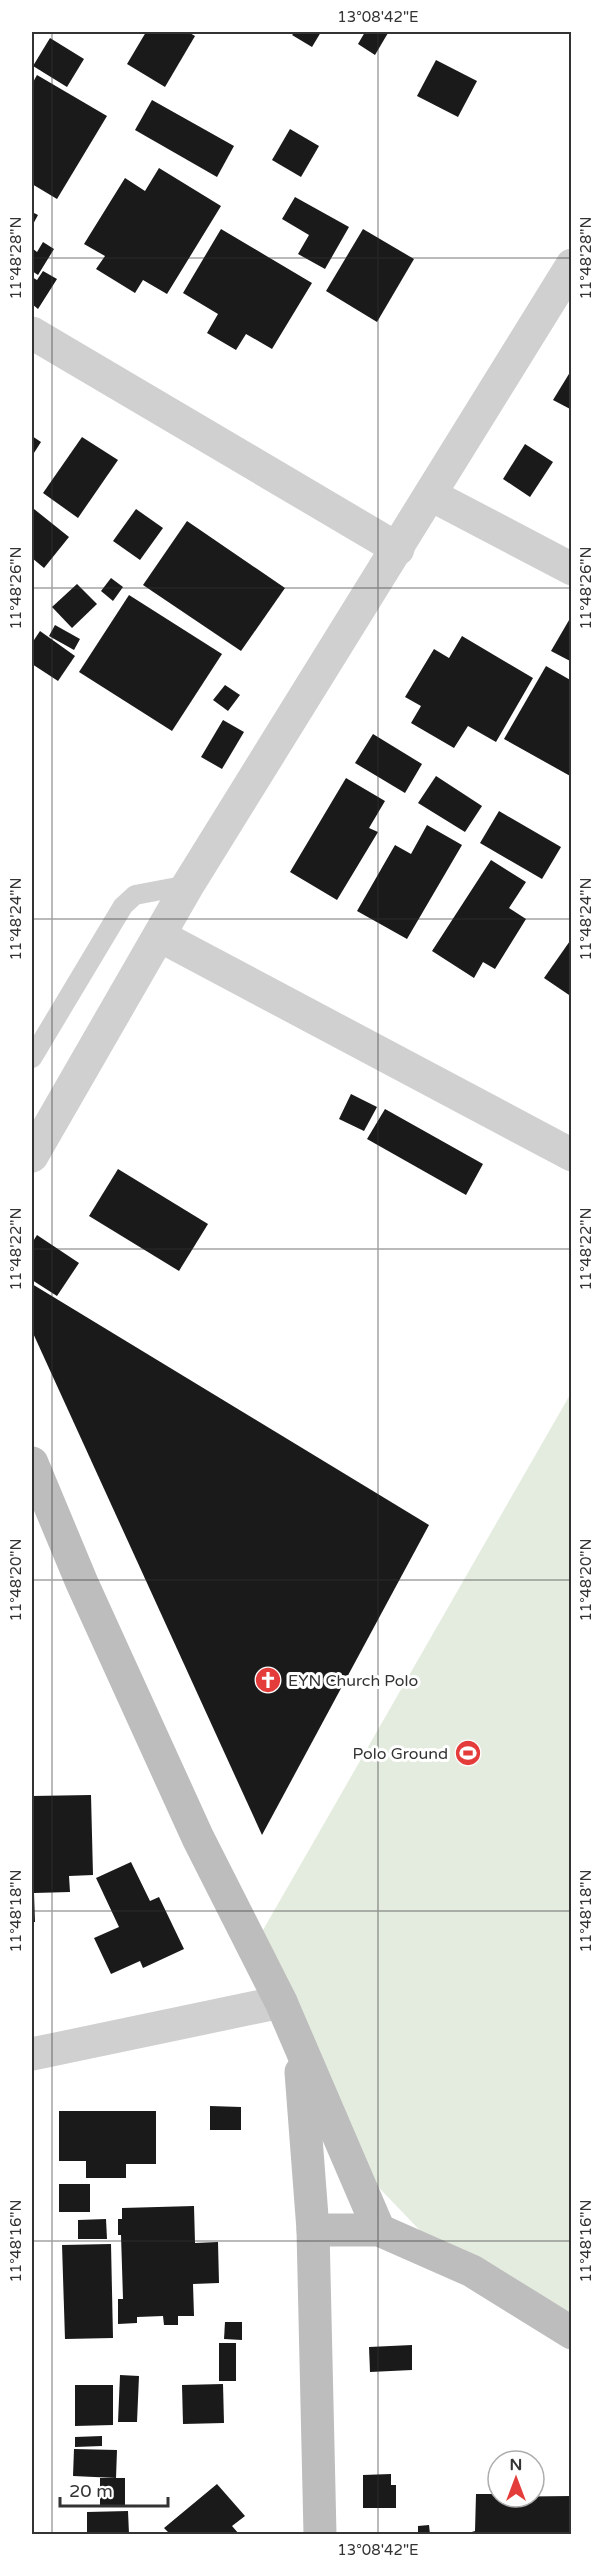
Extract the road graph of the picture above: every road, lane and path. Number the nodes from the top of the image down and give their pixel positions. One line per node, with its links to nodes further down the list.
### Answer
1 (572, 265): 3 (street)
2 (32, 333): 4 (street)
3 (431, 495): 4 (street); 5 (street)
4 (398, 549): 6 (street)
5 (572, 569)
6 (188, 885): 7 (street); 8 (lane)
7 (160, 936): 9 (street); 10 (street)
8 (32, 1058)
9 (40, 1123): 11 (street)
10 (572, 1155)
11 (32, 1156)
12 (32, 1463): 13 (street)
13 (280, 2002): 14 (street); 15 (street)
14 (299, 2046): 16 (street); 17 (street)
15 (32, 2054)
16 (313, 2230): 17 (street); 19 (street)
17 (379, 2230): 18 (street)
18 (572, 2333)
19 (320, 2535)

